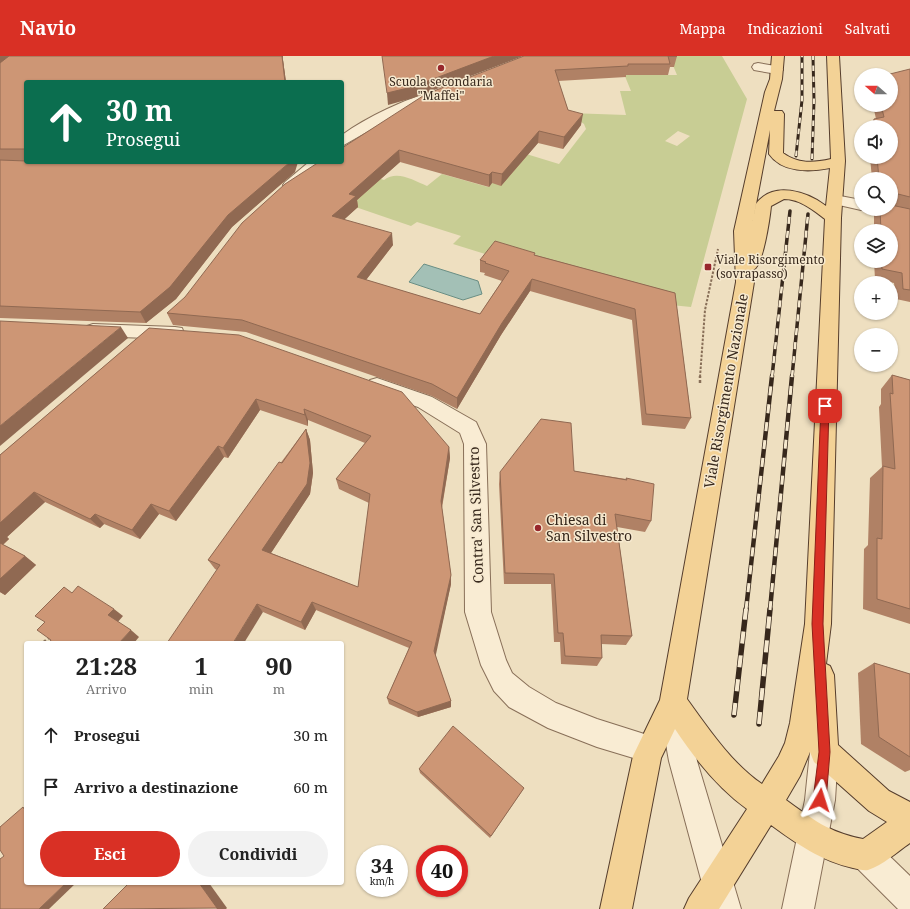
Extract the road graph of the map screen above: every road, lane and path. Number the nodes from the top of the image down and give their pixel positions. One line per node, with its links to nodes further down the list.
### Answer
1 (778, 56): 4 (main road, Viale Risorgimento Nazionale)
2 (833, 56): 9 (main road)
3 (758, 68): 4 (street)
4 (776, 75): 9 (main road); 14 (main road, Viale Risorgimento Nazionale)
5 (450, 90): 7 (street)
6 (344, 129): 7 (street)
7 (358, 129): 8 (street)
8 (344, 140)
9 (838, 161): 13 (main road)
10 (316, 164): 11 (street)
11 (279, 194)
12 (854, 206): 13 (street)
13 (834, 209): 14 (main road); 21 (main road)
14 (745, 282): 24 (main road, Viale Risorgimento Nazionale)
15 (166, 317): 17 (street)
16 (80, 329): 17 (street)
17 (148, 332): 18 (street); 19 (street)
18 (192, 334)
19 (125, 351)
20 (356, 378): 25 (street, Contra' San Silvestro)
21 (818, 624): 26 (main road); 27 (main road)
22 (52, 640): 23 (path)
23 (45, 641)
24 (673, 702): 25 (main road); 27 (main road); 32 (street, Viale Risorgimento Nazionale)
25 (650, 749): 34 (main road)
26 (824, 752): 28 (main road); 30 (street)
27 (766, 806): 30 (main road); 32 (main road)
28 (910, 819)
29 (910, 825): 31 (main road)
30 (813, 837): 31 (main road); 36 (street)
31 (866, 856): 33 (street)
32 (722, 896): 35 (main road)
33 (910, 898)
34 (616, 909)
35 (700, 909)
36 (798, 909)

